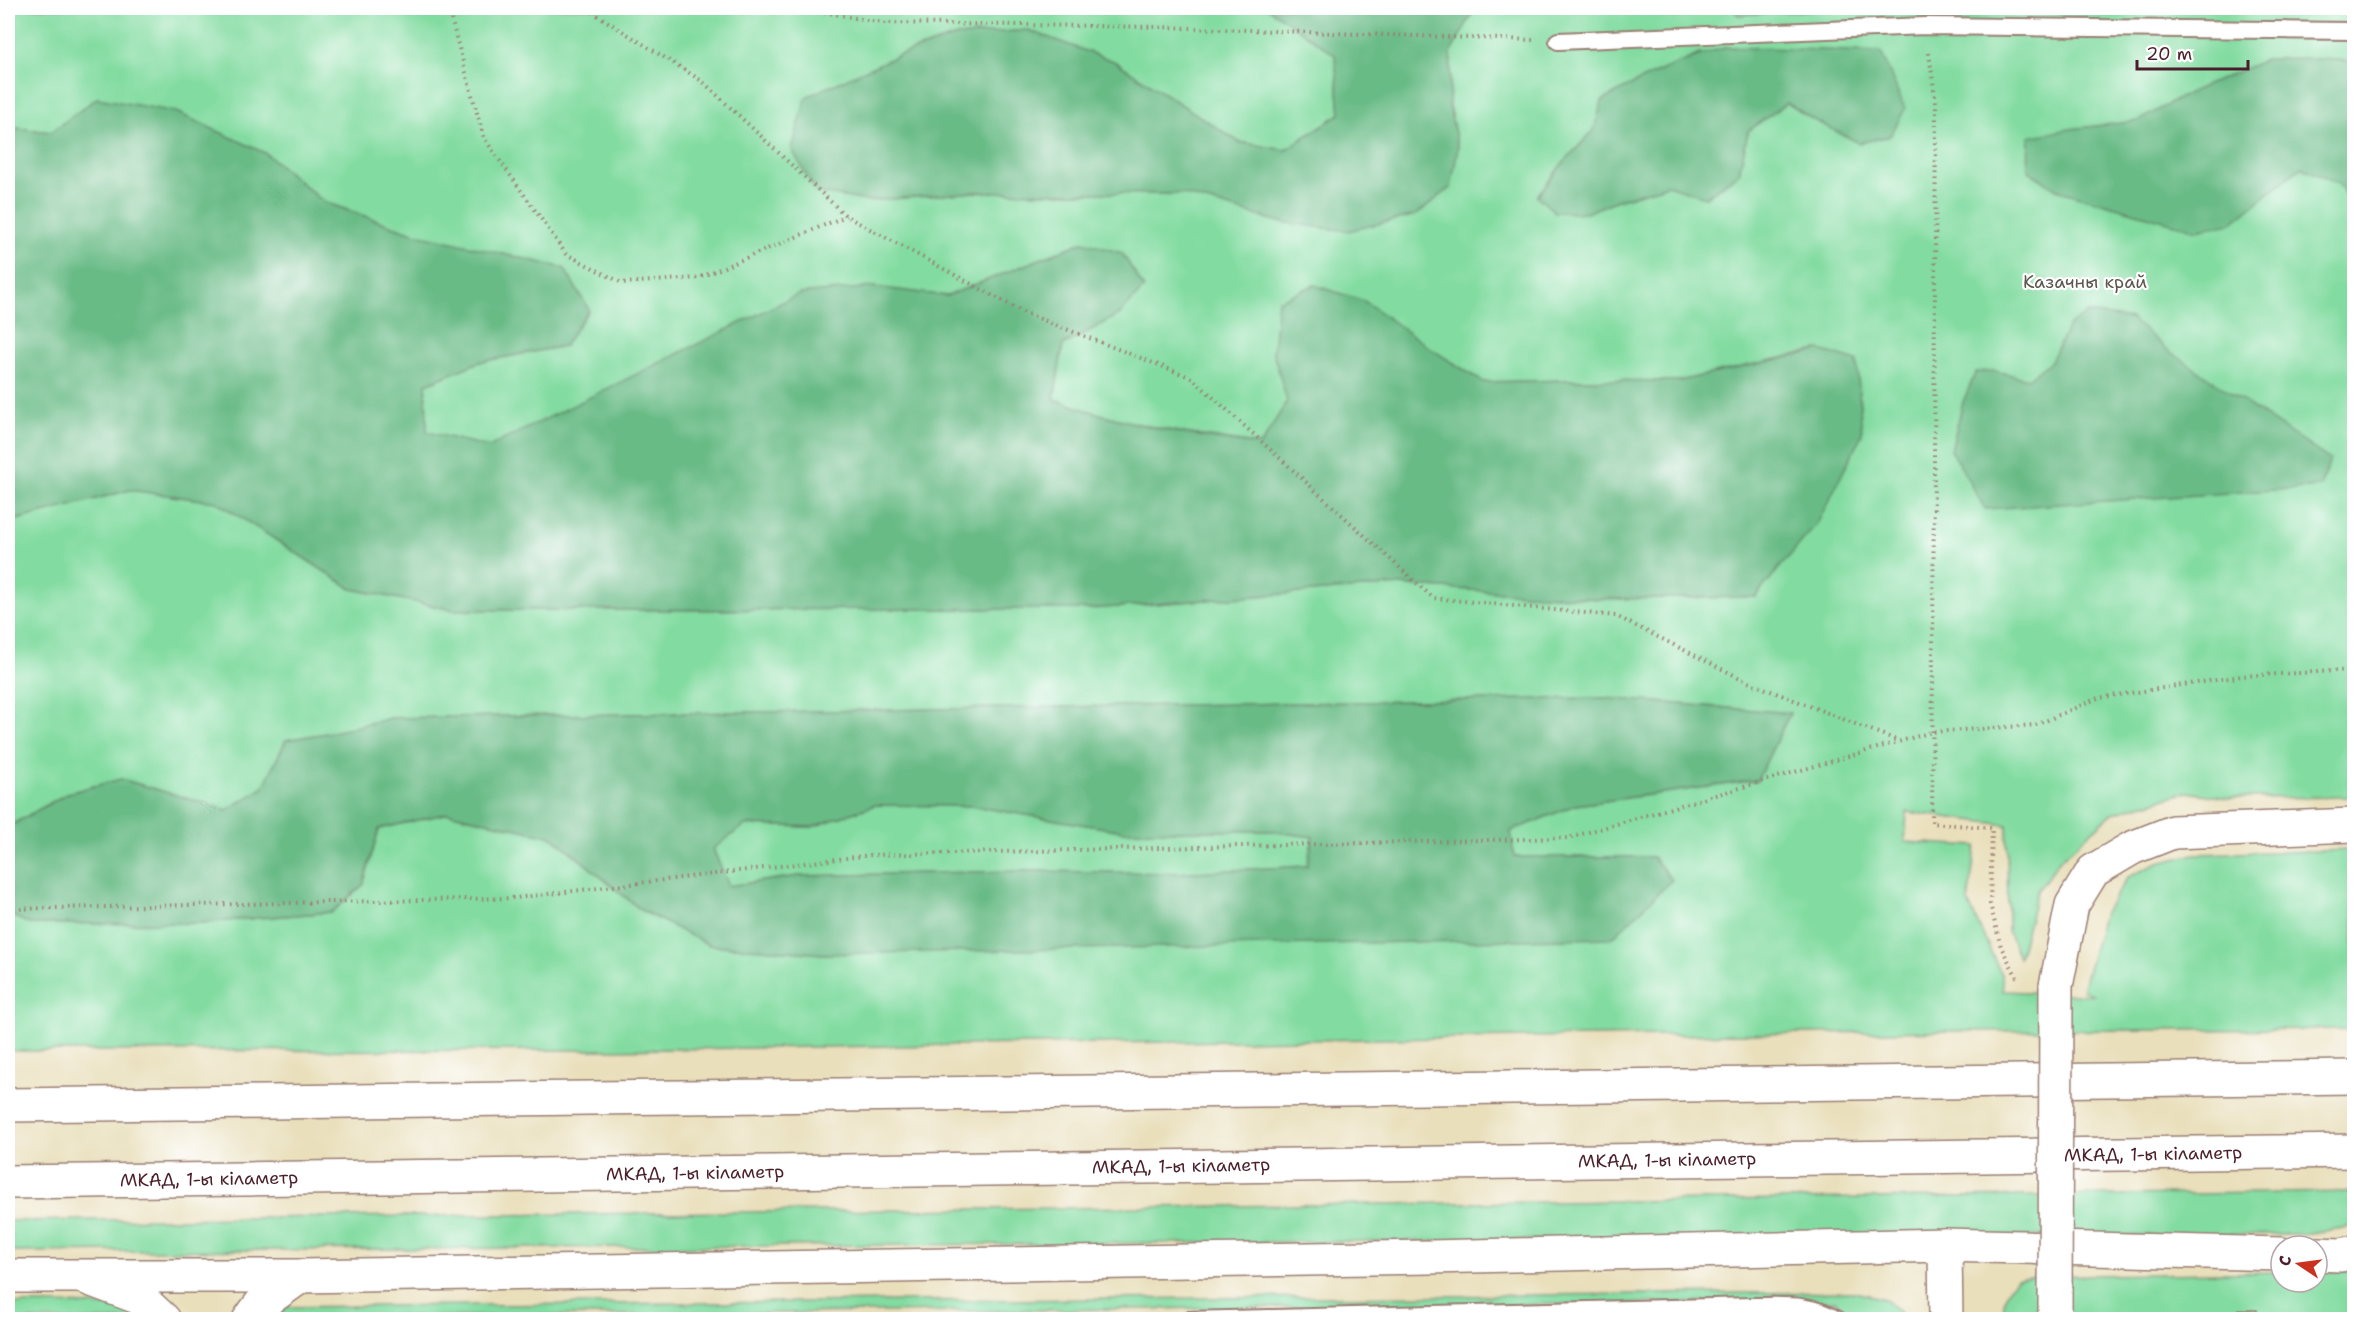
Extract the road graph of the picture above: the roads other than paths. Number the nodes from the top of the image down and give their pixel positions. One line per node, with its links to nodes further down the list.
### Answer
1 (2355, 31): 2 (lane)
2 (1558, 40)
3 (2355, 825): 18 (main road, bridge)
4 (2355, 1077): 5 (main road)
5 (8, 1105)
6 (2355, 1151): 7 (main road, МКАД, 1-ы кіламетр)
7 (8, 1182)
8 (1945, 1245): 9 (main road); 12 (main road); 17 (main road)
9 (2269, 1254)
10 (8, 1276): 11 (main road)
11 (82, 1276): 12 (main road); 13 (main road)
12 (301, 1276): 14 (main road)
13 (164, 1320)
14 (249, 1320)
15 (1188, 1320): 16 (lane)
16 (1838, 1320)
17 (1946, 1320)
18 (2055, 1320)

